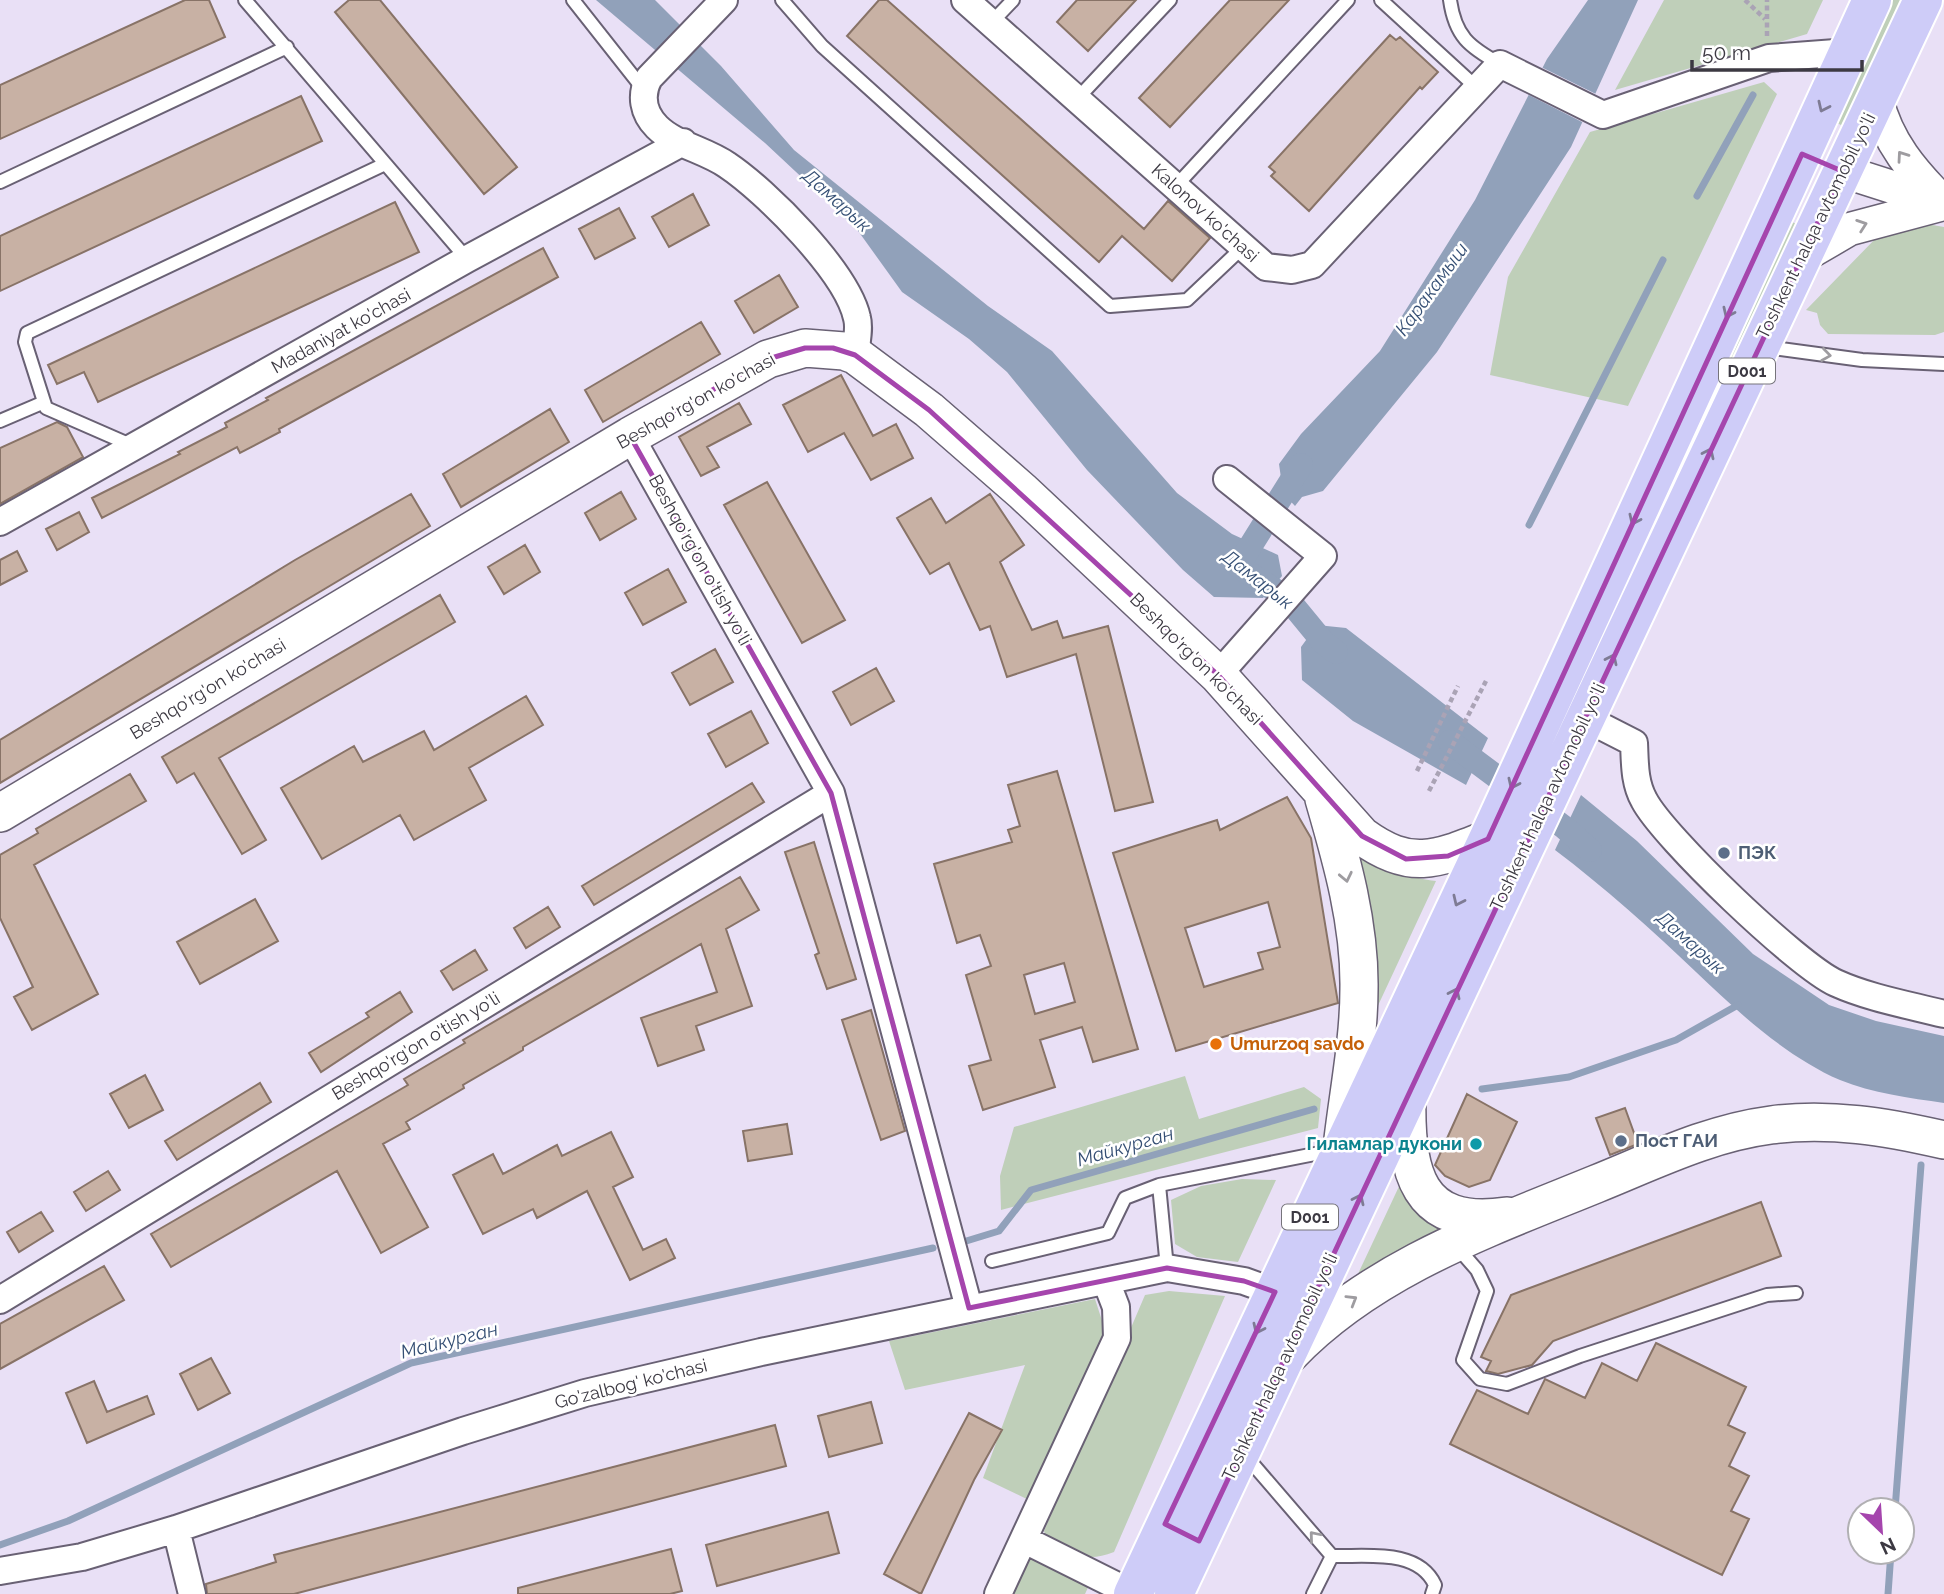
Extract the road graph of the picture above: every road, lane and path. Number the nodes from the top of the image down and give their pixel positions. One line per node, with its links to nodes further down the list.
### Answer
1 (246, 0): 17 (lane)
2 (573, 0): 21 (lane)
3 (724, 0): 21 (street)
4 (782, 0): 32 (lane)
5 (965, 0): 16 (street, Kalonov ko'chasi)
6 (1013, 0): 16 (lane)
7 (1170, 0): 23 (lane)
8 (1348, 0): 30 (lane)
9 (1381, 0): 22 (lane)
10 (1450, 0): 20 (lane)
11 (1745, 0): 15 (path)
12 (1767, 0): 15 (path)
13 (1872, 0): 18 (highway, Toshkent halqa avtomobil yo'li / D001)
14 (1923, 0): 24 (highway, Toshkent halqa avtomobil yo'li / D001)
15 (1766, 20): 19 (path)
16 (991, 23): 23 (street, Kalonov ko'chasi)
17 (287, 47): 27 (lane); 29 (lane)
18 (1849, 51): 19 (street); 26 (highway, Toshkent halqa avtomobil yo'li / D001, one-way to 26)
19 (1769, 58): 20 (street)
20 (1505, 66): 22 (street, Kalonov ko'chasi)
21 (647, 84): 25 (street)
22 (1477, 88): 32 (street, Kalonov ko'chasi)
23 (1077, 99): 30 (street, Kalonov ko'chasi)
24 (1877, 99): 28 (highway, Toshkent halqa avtomobil yo'li / D001); 31 (street, one-way to 24)
25 (683, 142): 34 (street, Madaniyat ko'chasi); 36 (street)
26 (1802, 154): 28 (highway); 53 (highway, Toshkent halqa avtomobil yo'li / D001, one-way to 53)
27 (385, 164): 34 (lane); 38 (lane)
28 (1842, 171): 31 (street); 33 (highway, Toshkent halqa avtomobil yo'li / D001)
29 (0, 182)
30 (1175, 187): 32 (street, Kalonov ko'chasi)
31 (1944, 203): 33 (street, one-way to 31)
32 (1243, 247)
33 (1802, 257): 35 (highway, Toshkent halqa avtomobil yo'li / D001)
34 (467, 260): 41 (street, Madaniyat ko'chasi)
35 (1758, 346): 37 (lane, one-way to 37); 47 (highway, Toshkent halqa avtomobil yo'li / D001, one-way to 35)
36 (855, 355): 40 (main road, Beshqo'rg'on ko'chasi); 44 (main road, Beshqo'rg'on ko'chasi)
37 (1944, 364)
38 (42, 403): 39 (lane); 41 (lane)
39 (0, 421)
40 (630, 436): 51 (street, Beshqo'rg'on o'tish yo'li); 52 (main road, Beshqo'rg'on ko'chasi)
41 (135, 446): 43 (street, Madaniyat ko'chasi)
42 (1227, 479): 44 (street)
43 (0, 522)
44 (1219, 675): 49 (main road, Beshqo'rg'on ko'chasi)
45 (1486, 681): 50 (path)
46 (1458, 686): 48 (path)
47 (1579, 731): 53 (highway, Toshkent halqa avtomobil yo'li / D001); 54 (street)
48 (1417, 771)
49 (1320, 788): 53 (main road, Beshqo'rg'on ko'chasi); 57 (main road, Beshqo'rg'on ko'chasi, one-way to 57)
50 (1429, 791)
51 (831, 793): 66 (street, Beshqo'rg'on o'tish yo'li); 67 (street, Beshqo'rg'on o'tish yo'li)
52 (0, 813)
53 (1503, 849): 55 (highway, Toshkent halqa avtomobil yo'li / D001, one-way to 53); 57 (highway, Toshkent halqa avtomobil yo'li / D001, one-way to 57)
54 (1944, 1014)
55 (1407, 1097): 59 (main road); 68 (highway, Toshkent halqa avtomobil yo'li / D001, one-way to 55)
56 (1944, 1140): 59 (main road)
57 (1342, 1148): 58 (lane); 64 (highway, Toshkent halqa avtomobil yo'li / D001)
58 (1158, 1185): 61 (lane); 62 (lane)
59 (1522, 1214): 60 (main road)
60 (1455, 1244): 65 (lane); 68 (main road, one-way to 60)
61 (992, 1261)
62 (1167, 1268): 63 (street, Go'zalbog' ko'chasi); 64 (street, Go'zalbog' ko'chasi)
63 (1106, 1282): 67 (street, Go'zalbog' ko'chasi); 72 (street)
64 (1275, 1292): 70 (highway, Toshkent halqa avtomobil yo'li / D001, one-way to 70)
65 (1797, 1293)
66 (0, 1300)
67 (969, 1308): 71 (street, Go'zalbog' ko'chasi)
68 (1283, 1361): 69 (highway, Toshkent halqa avtomobil yo'li / D001)
69 (1241, 1451): 73 (highway, Toshkent halqa avtomobil yo'li / D001); 74 (lane, one-way to 69)
70 (1166, 1524): 73 (highway); 78 (highway, Toshkent halqa avtomobil yo'li / D001)
71 (176, 1529): 75 (street, Go'zalbog' ko'chasi); 76 (street)
72 (1025, 1540): 77 (street); 78 (street)
73 (1199, 1541): 79 (highway, Toshkent halqa avtomobil yo'li / D001)
74 (1332, 1556): 80 (lane); 81 (lane)
75 (0, 1571)
76 (192, 1594)
77 (998, 1594)
78 (1133, 1594)
79 (1174, 1594)
80 (1313, 1594)
81 (1432, 1594)

